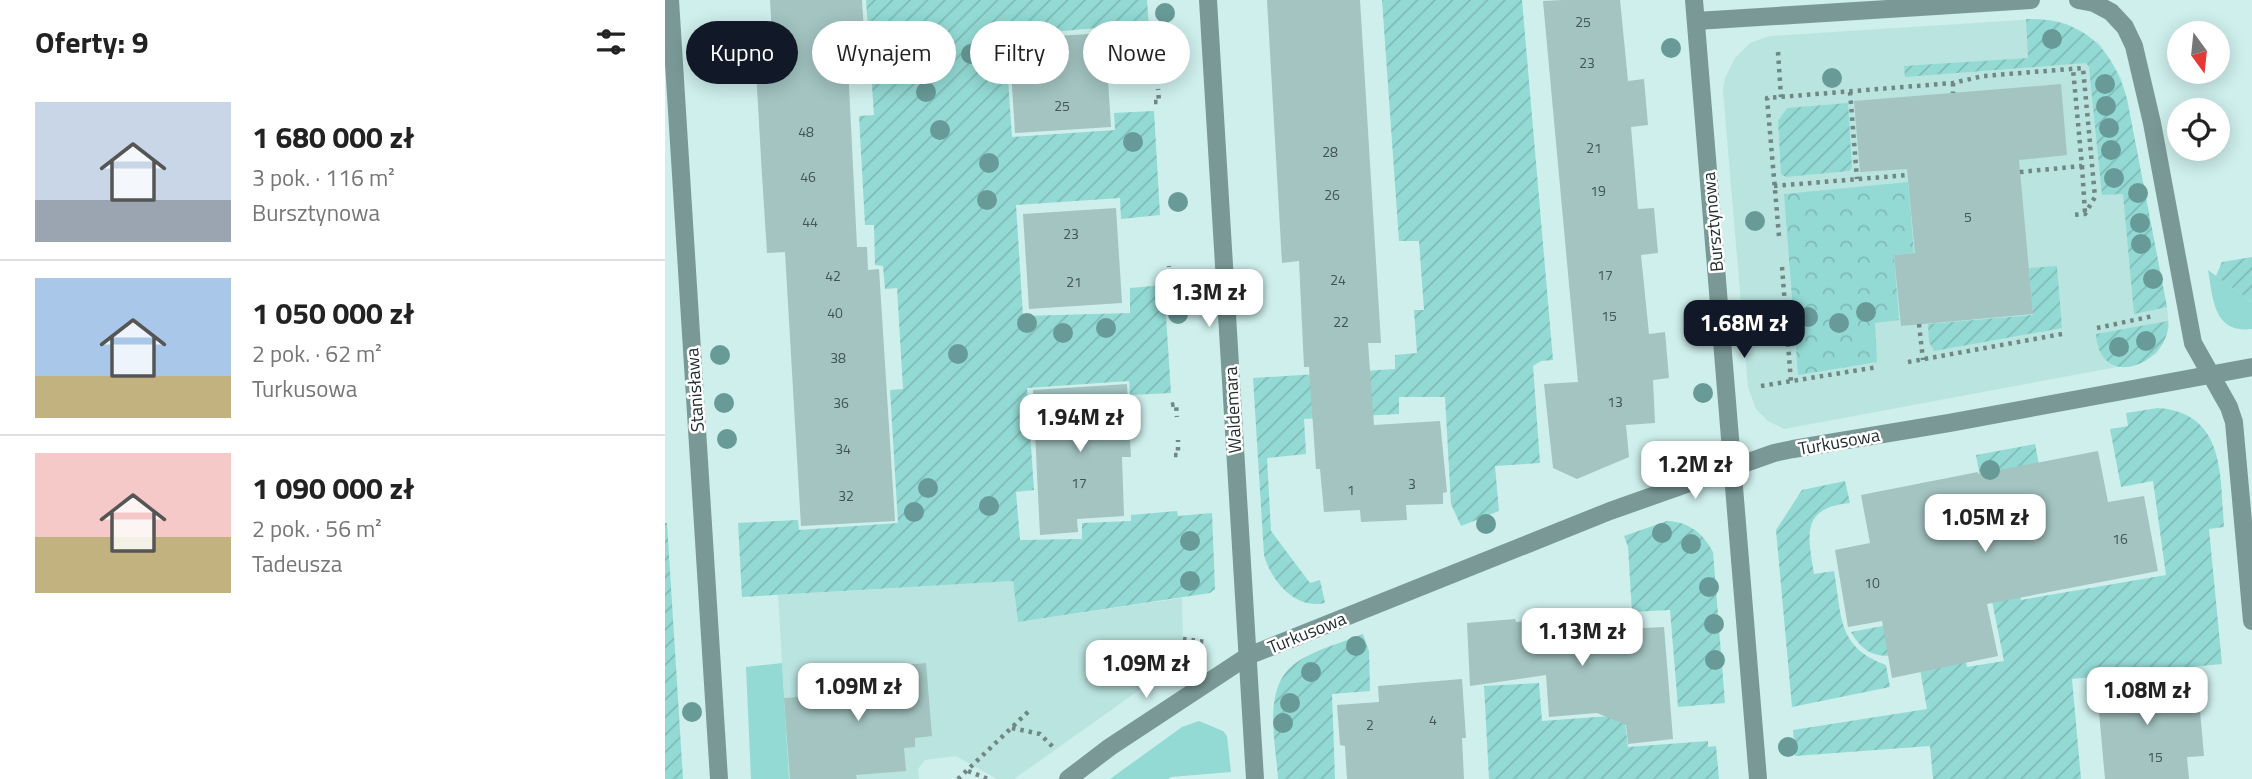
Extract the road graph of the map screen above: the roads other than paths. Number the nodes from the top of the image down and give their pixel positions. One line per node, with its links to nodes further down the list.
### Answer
1 (670, 0): 12 (street, Stanisława)
2 (1208, 0): 11 (street, Waldemara)
3 (1695, 0): 6 (street, Bursztynowa)
4 (2031, 0): 6 (street)
5 (2078, 0): 8 (street)
6 (1696, 21): 9 (street, Bursztynowa)
7 (2252, 367): 8 (street, Turkusowa)
8 (2212, 375): 9 (street, Turkusowa); 10 (street)
9 (1732, 468): 11 (street, Turkusowa); 15 (street, Bursztynowa)
10 (2252, 621)
11 (1248, 656): 13 (street, Turkusowa); 14 (street, Waldemara)
12 (719, 779)
13 (1068, 779)
14 (1255, 779)
15 (1758, 779)

